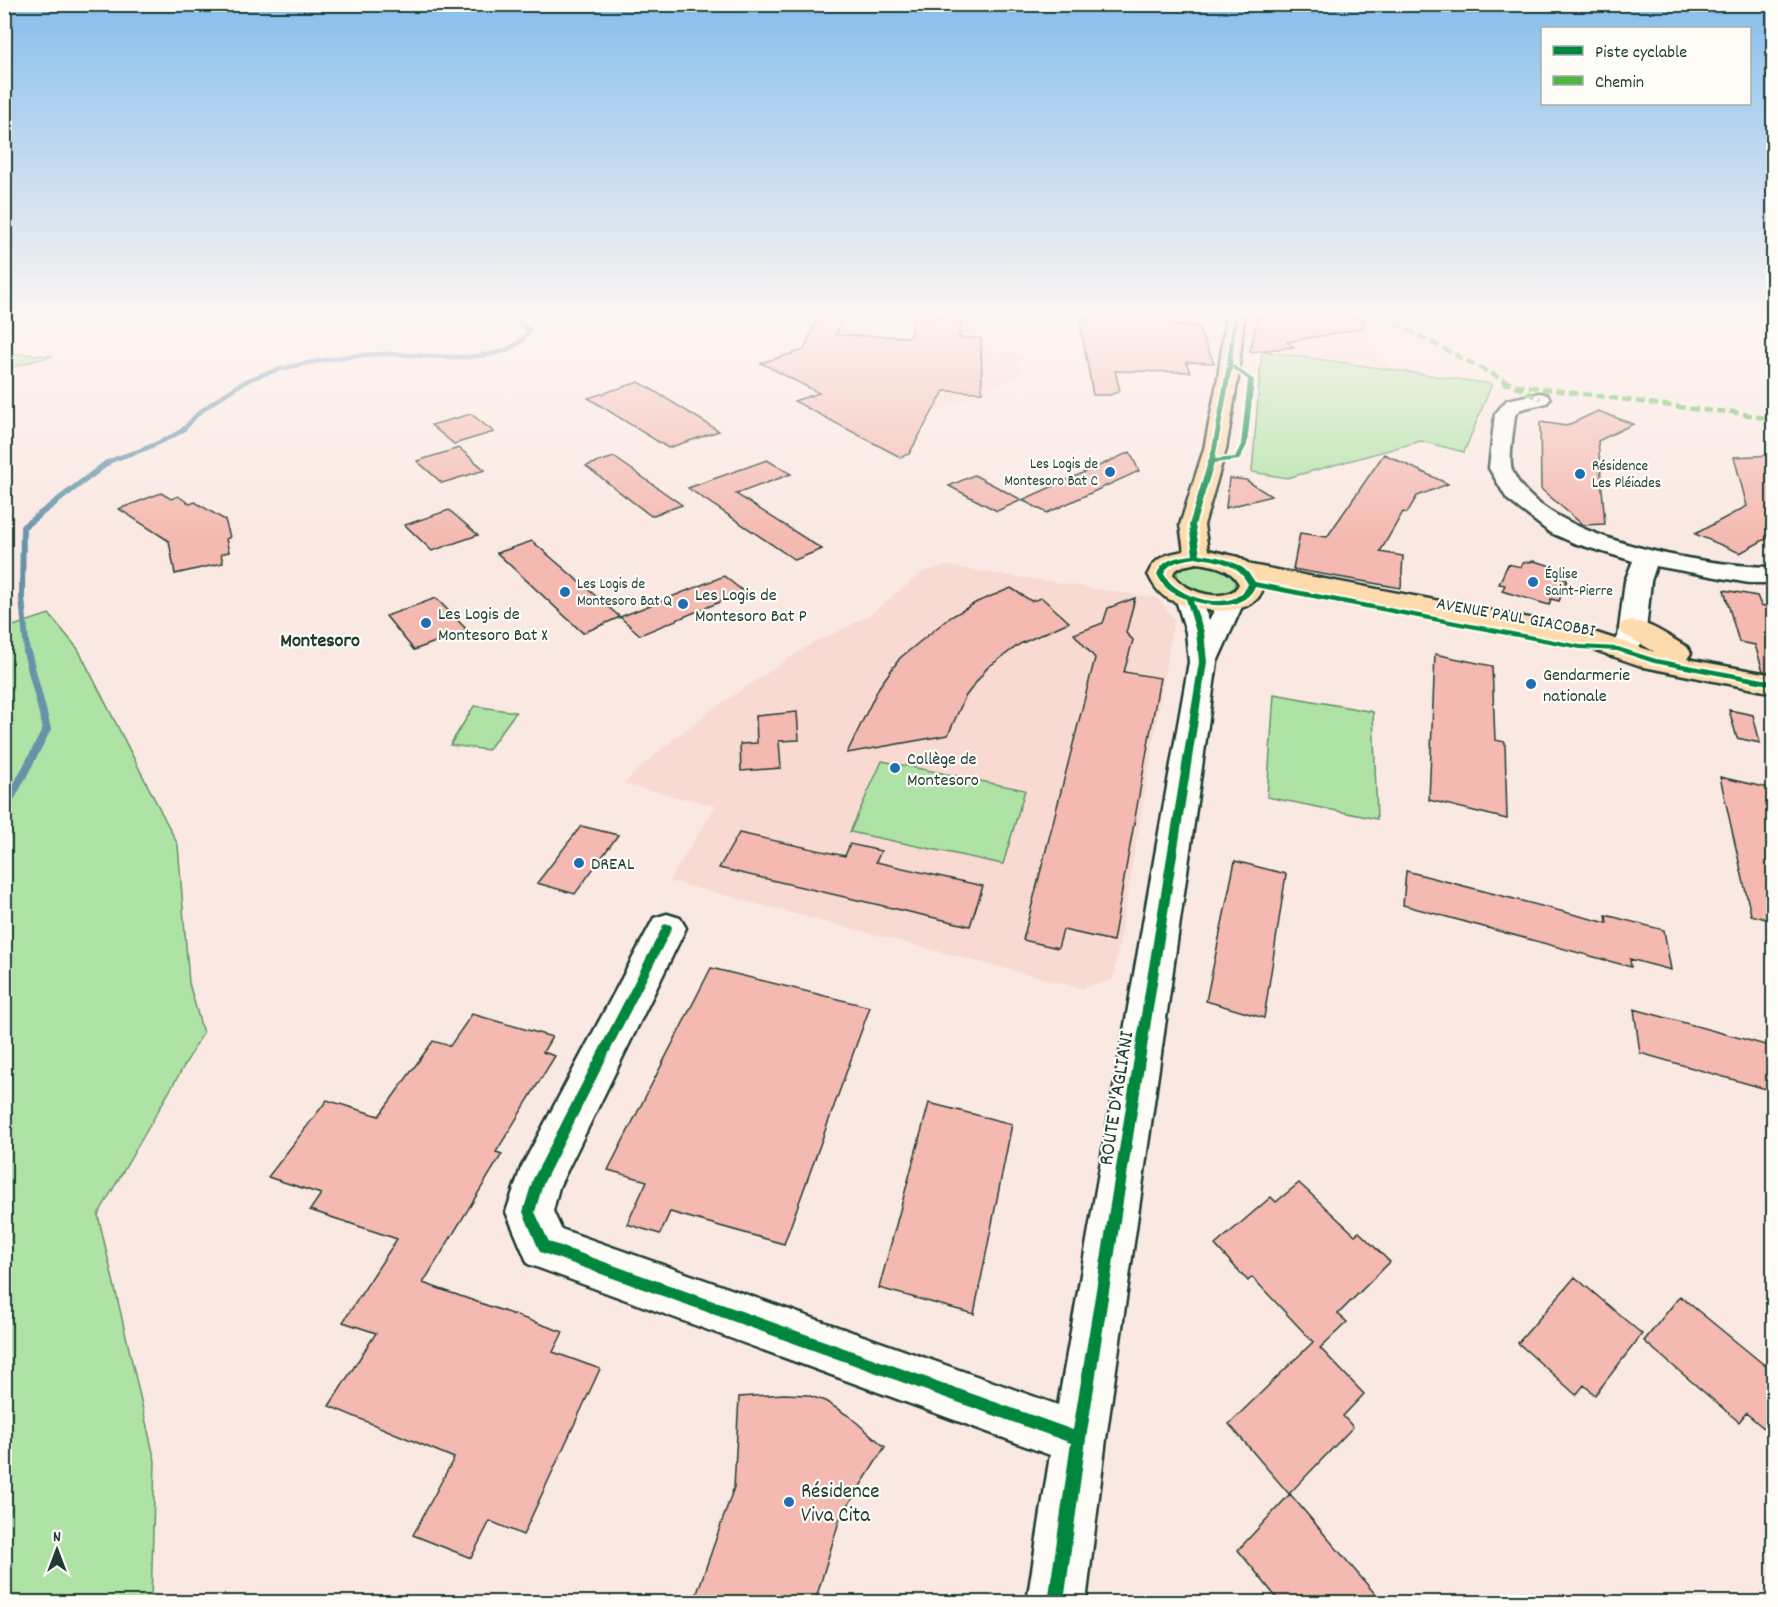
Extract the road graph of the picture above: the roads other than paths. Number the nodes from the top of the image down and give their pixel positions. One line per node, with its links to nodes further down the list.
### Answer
1 (1225, 392): 3 (main road)
2 (1539, 399): 4 (street)
3 (1197, 556): 6 (main road, AVENUE PAUL GIACOBBI); 7 (main road)
4 (1647, 557): 5 (street); 9 (street)
5 (1773, 575)
6 (1248, 578): 8 (main road); 9 (main road, AVENUE PAUL GIACOBBI)
7 (1189, 600): 8 (main road); 10 (street, ROUTE D'AGLIANI)
8 (1231, 603): 10 (street, ROUTE D'AGLIANI)
9 (1625, 638): 11 (main road, AVENUE PAUL GIACOBBI); 12 (main road, AVENUE PAUL GIACOBBI)
10 (1203, 662): 14 (street, ROUTE D'AGLIANI)
11 (1773, 673)
12 (1773, 684)
13 (667, 928): 14 (street)
14 (1079, 1439): 15 (street, ROUTE D'AGLIANI)
15 (1056, 1602)

